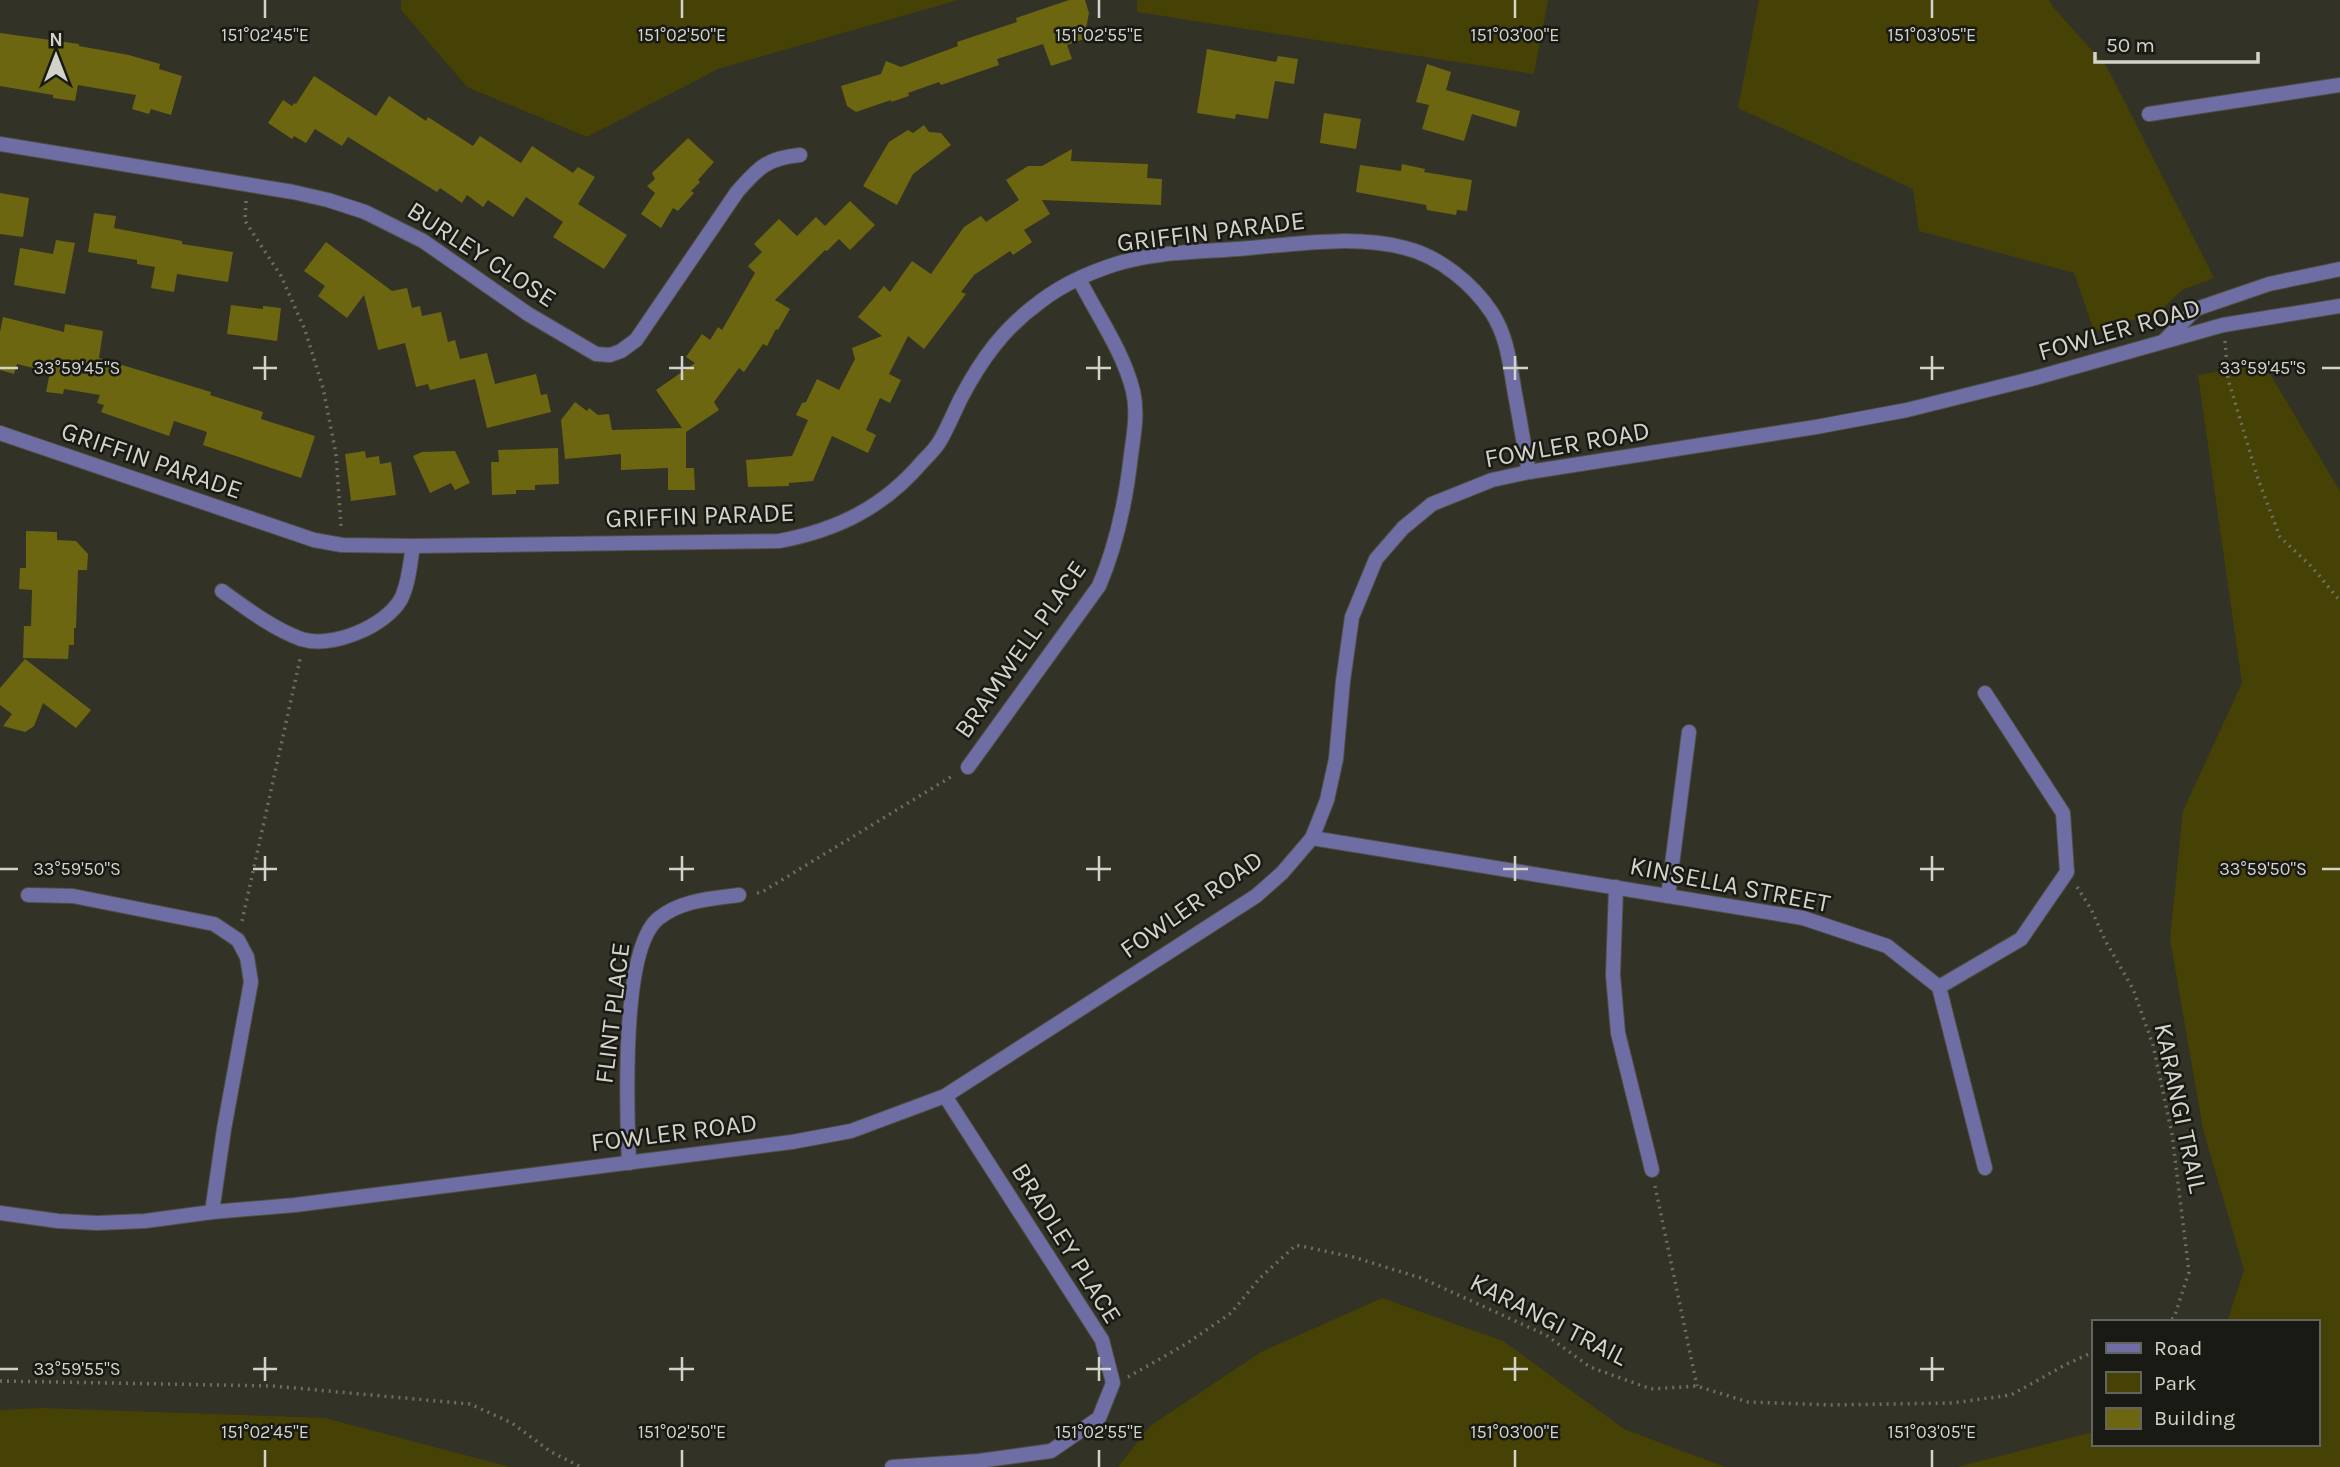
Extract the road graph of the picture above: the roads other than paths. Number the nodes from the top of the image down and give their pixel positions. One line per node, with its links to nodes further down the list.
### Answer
1 (2340, 85): 2 (street)
2 (2149, 114)
3 (0, 144): 4 (street, BURLEY CLOSE)
4 (800, 155)
5 (2340, 269): 8 (street)
6 (1079, 279): 10 (street, GRIFFIN PARADE); 11 (street, GRIFFIN PARADE); 15 (street, BRAMWELL PLACE)
7 (2340, 306): 8 (street, FOWLER ROAD)
8 (2164, 341): 10 (street, FOWLER ROAD)
9 (0, 433): 11 (street, GRIFFIN PARADE)
10 (1529, 472): 16 (street, FOWLER ROAD)
11 (413, 546): 12 (street)
12 (222, 591)
13 (1984, 693): 21 (street)
14 (1689, 732): 20 (street)
15 (968, 767)
16 (1312, 838): 17 (street, KINSELLA STREET); 22 (street, FOWLER ROAD)
17 (1616, 887): 20 (street, KINSELLA STREET); 25 (street)
18 (28, 895): 26 (street)
19 (739, 895): 23 (street, FLINT PLACE)
20 (1668, 896): 21 (street, KINSELLA STREET)
21 (1939, 987): 24 (street)
22 (944, 1096): 23 (street, FOWLER ROAD); 28 (street, BRADLEY PLACE)
23 (629, 1163): 26 (street, FOWLER ROAD)
24 (1984, 1168)
25 (1652, 1170)
26 (212, 1212): 27 (street, FOWLER ROAD)
27 (0, 1213)
28 (892, 1467)

